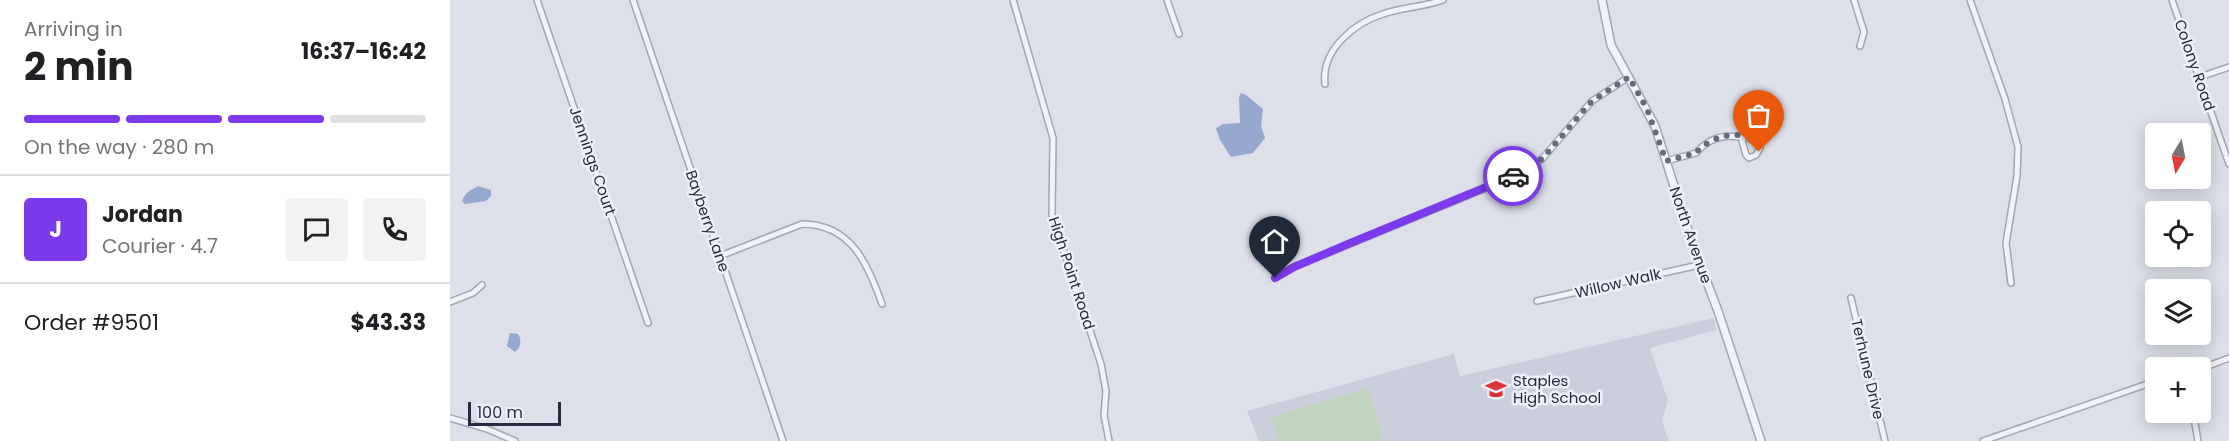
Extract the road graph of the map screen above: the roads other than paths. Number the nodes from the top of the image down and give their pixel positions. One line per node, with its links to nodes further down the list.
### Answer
1 (537, 0): 28 (street, Jennings Court)
2 (633, 0): 19 (street, Bayberry Lane)
3 (1013, 0): 36 (street, High Point Road)
4 (1167, 0): 10 (street)
5 (1443, 0): 15 (street)
6 (1602, 0): 13 (street, North Avenue)
7 (1854, 0): 11 (street)
8 (1971, 0): 22 (street)
9 (2172, 0): 14 (street, Colony Road)
10 (1179, 34)
11 (1860, 46)
12 (2229, 67): 14 (street)
13 (1629, 77): 17 (street, North Avenue); 21 (street)
14 (2200, 77): 18 (street, Colony Road)
15 (1325, 84)
16 (1741, 137): 17 (street)
17 (1666, 161): 20 (street, North Avenue)
18 (2229, 164)
19 (720, 256): 27 (street); 35 (street, Bayberry Lane)
20 (1699, 265): 25 (street, Willow Walk); 37 (street, North Avenue)
21 (1275, 278)
22 (2011, 283)
23 (482, 285): 26 (street)
24 (1851, 298): 38 (street, Terhune Drive)
25 (1537, 301)
26 (450, 302)
27 (882, 304)
28 (648, 323)
29 (2229, 358): 30 (street)
30 (2211, 365)
31 (2145, 385): 39 (street)
32 (450, 418): 34 (street)
33 (2195, 423): 40 (street)
34 (515, 441)
35 (783, 441)
36 (1109, 441)
37 (1761, 441)
38 (1885, 441)
39 (1983, 441)
40 (2198, 441)

